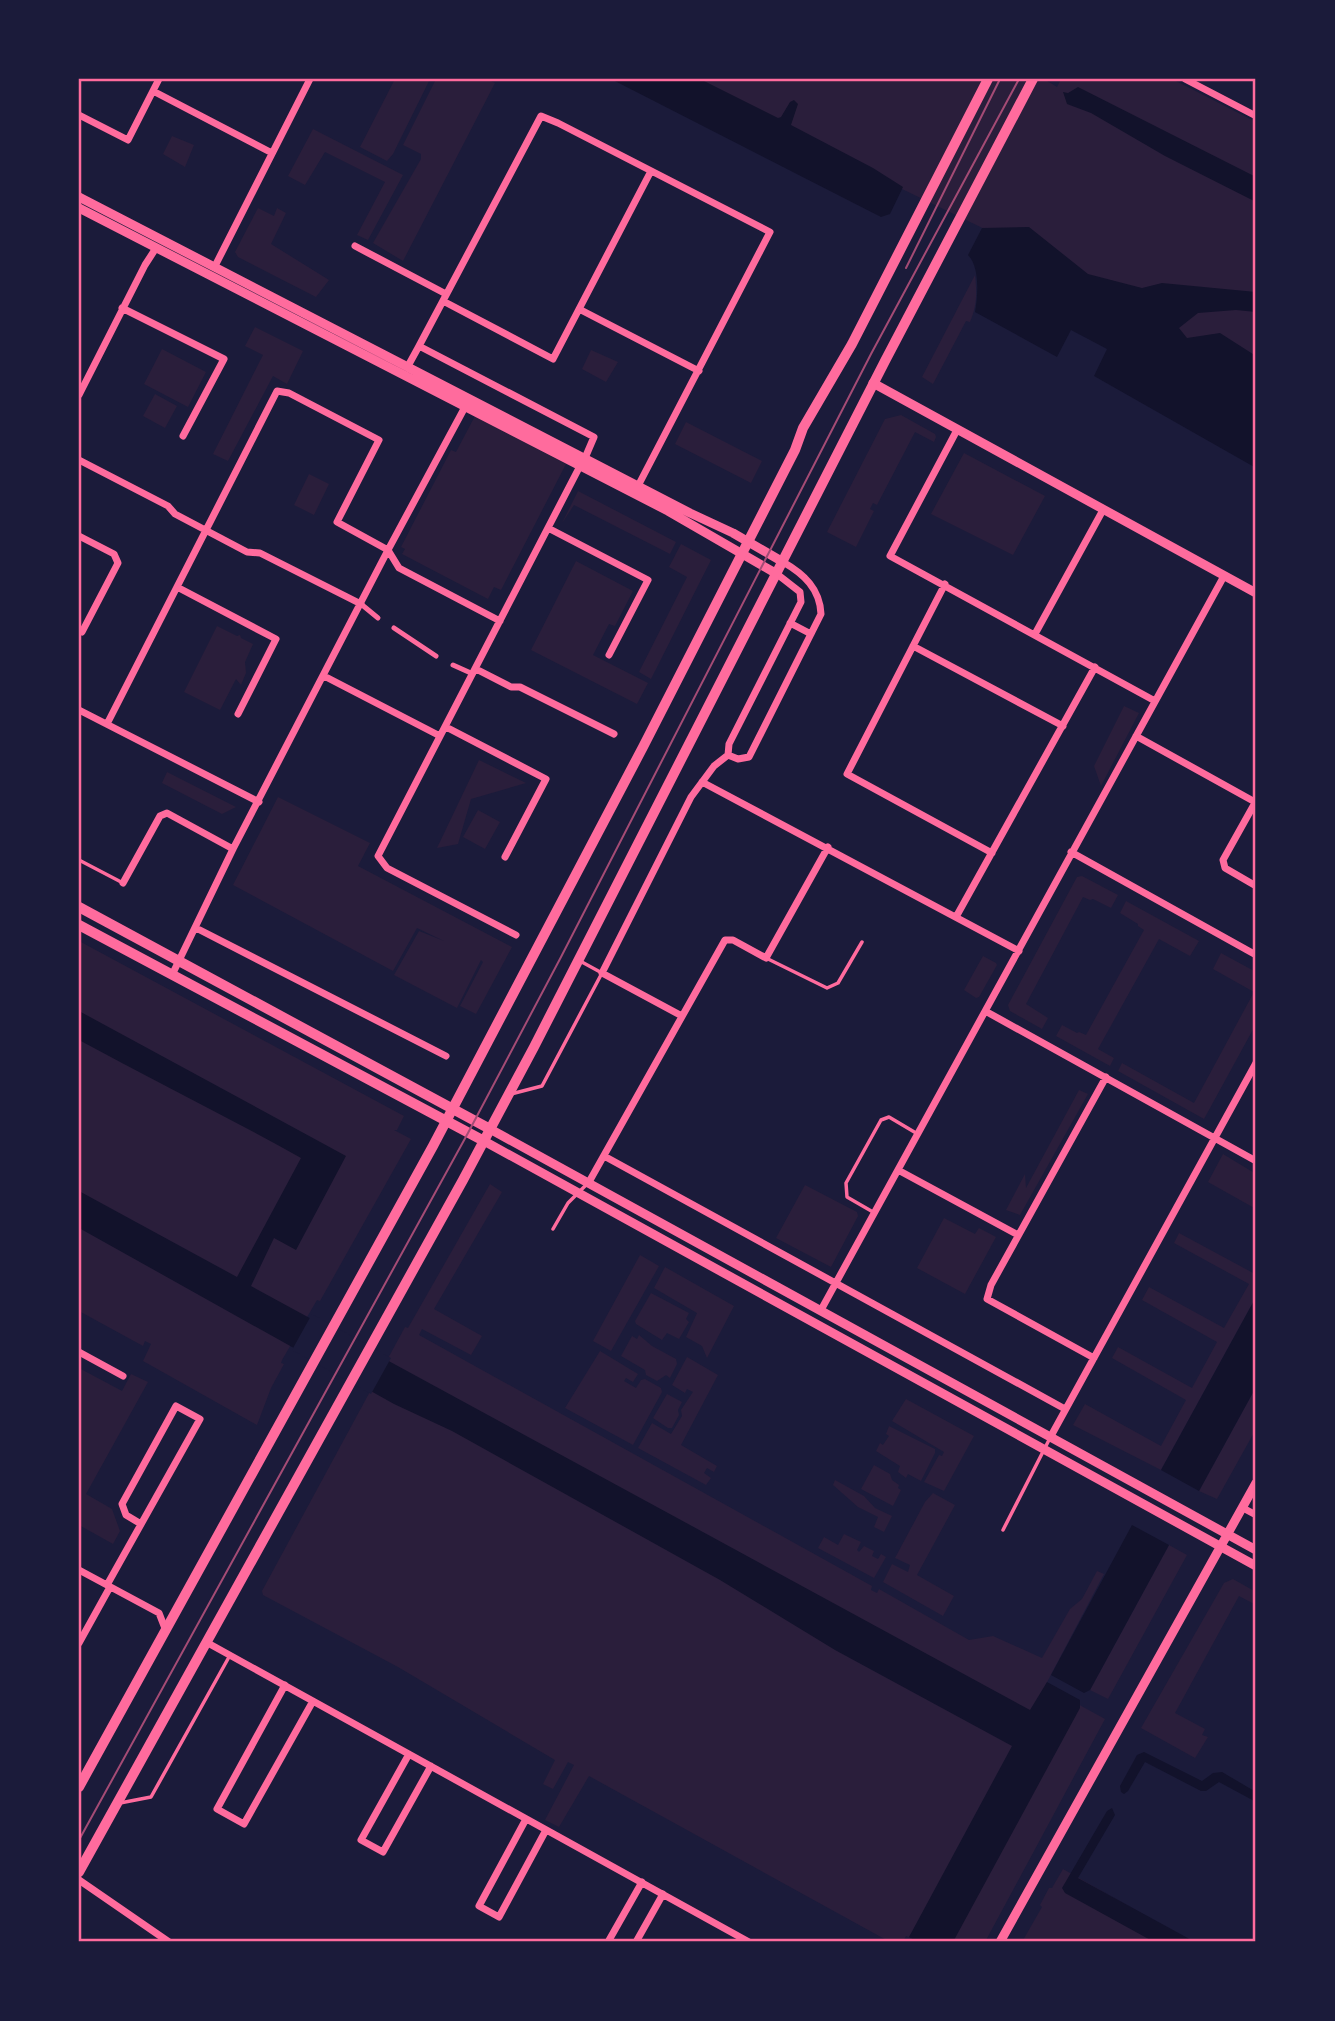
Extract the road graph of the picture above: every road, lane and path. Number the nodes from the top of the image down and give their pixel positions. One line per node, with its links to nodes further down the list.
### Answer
1 (159, 79): 6 (street)
2 (310, 79): 9 (street)
3 (988, 79): 34 (main road)
4 (1185, 79): 8 (street)
5 (1031, 83): 22 (main road)
6 (153, 92): 7 (street); 9 (street)
7 (79, 115)
8 (1256, 116)
9 (272, 153): 15 (street)
10 (651, 171): 16 (street); 18 (street); 21 (street)
11 (79, 197): 13 (street)
12 (79, 208): 13 (street)
13 (160, 244): 15 (street); 17 (street)
14 (355, 246): 16 (street)
15 (212, 271): 20 (street)
16 (444, 298): 18 (street); 19 (street)
17 (122, 308): 23 (street); 26 (street)
18 (579, 309): 21 (street)
19 (419, 346): 20 (street); 28 (street)
20 (406, 371): 24 (street)
21 (699, 371): 29 (street)
22 (873, 383): 25 (street); 37 (main road)
23 (79, 395)
24 (467, 402): 28 (street); 35 (street)
25 (957, 430): 30 (street); 40 (street)
26 (183, 436)
27 (79, 460): 32 (street)
28 (583, 462): 29 (street); 31 (street)
29 (636, 490): 34 (street); 36 (street)
30 (1103, 510): 39 (street); 50 (street)
31 (548, 528): 45 (street); 52 (street)
32 (206, 530): 35 (street); 41 (street); 43 (street)
33 (79, 536): 48 (street)
34 (748, 542): 36 (main road); 37 (street)
35 (388, 550): 43 (street); 45 (street)
36 (742, 554): 38 (street); 98 (main road)
37 (783, 562): 38 (main road); 49 (street)
38 (777, 574): 46 (street); 88 (main road)
39 (1224, 576): 42 (street); 58 (street)
40 (945, 584): 50 (street); 51 (street)
41 (177, 587): 60 (street); 61 (street)
42 (1256, 593)
43 (361, 604): 44 (street); 57 (street)
44 (379, 618)
45 (500, 621): 56 (street)
46 (790, 623): 49 (street); 67 (street)
47 (394, 628): 53 (street)
48 (82, 632)
49 (811, 634): 67 (street)
50 (1035, 634): 55 (street)
51 (913, 646): 62 (street); 73 (street)
52 (609, 655)
53 (436, 656)
54 (453, 665): 56 (street)
55 (1095, 667): 58 (street); 62 (street)
56 (475, 672): 63 (street); 64 (street)
57 (324, 676): 65 (street); 70 (street)
58 (1155, 701): 66 (street)
59 (79, 710): 61 (street)
60 (238, 714)
61 (107, 724): 70 (street)
62 (1063, 726): 73 (street)
63 (446, 727): 65 (street); 75 (street)
64 (614, 734)
65 (440, 736): 83 (street)
66 (1136, 736): 69 (street); 74 (street)
67 (728, 755): 68 (street)
68 (702, 782): 71 (street); 90 (street)
69 (1256, 801): 78 (street)
70 (259, 802): 72 (street)
71 (828, 847): 80 (street); 87 (street)
72 (233, 849): 77 (street); 82 (street)
73 (992, 852): 80 (street)
74 (1071, 852): 85 (street); 86 (street)
75 (505, 857)
76 (79, 860): 77 (lane)
77 (123, 883)
78 (1256, 886)
79 (79, 907): 89 (main road)
80 (956, 917): 85 (street)
81 (79, 925): 91 (main road)
82 (196, 928): 89 (street); 94 (street)
83 (516, 934)
84 (862, 942): 87 (lane)
85 (1019, 951): 92 (street)
86 (1256, 955)
87 (766, 958): 93 (street)
88 (577, 960): 90 (lane); 97 (main road)
89 (178, 961): 91 (street); 98 (main road)
90 (602, 973): 93 (street); 97 (lane)
91 (172, 975): 99 (main road)
92 (987, 1012): 96 (street); 101 (street)
93 (682, 1016): 104 (street)
94 (446, 1056)
95 (1256, 1063): 102 (street)
96 (1106, 1077): 102 (street); 111 (street)
97 (509, 1095): 100 (main road)
98 (453, 1108): 99 (main road); 100 (main road)
99 (446, 1121): 103 (main road); 131 (main road)
100 (490, 1129): 103 (main road); 107 (street)
101 (918, 1134): 106 (street); 109 (lane)
102 (1215, 1138): 105 (street); 115 (street)
103 (484, 1142): 108 (street); 132 (main road)
104 (604, 1156): 107 (street); 112 (street)
105 (1256, 1161)
106 (898, 1170): 109 (street); 111 (street)
107 (589, 1182): 108 (lane); 113 (street)
108 (577, 1192): 110 (lane); 119 (street)
109 (875, 1213): 112 (street)
110 (553, 1229)
111 (1018, 1235): 115 (street)
112 (835, 1283): 113 (street); 117 (street)
113 (821, 1310): 118 (street)
114 (79, 1352): 116 (street)
115 (1094, 1358): 117 (street)
116 (123, 1376)
117 (1065, 1409): 118 (street)
118 (1051, 1436): 119 (lane); 125 (street)
119 (1044, 1449): 124 (lane); 126 (street)
120 (1256, 1482): 121 (street)
121 (1243, 1508): 122 (street); 125 (street)
122 (1256, 1515)
123 (141, 1524): 123 (street); 130 (street)
124 (1003, 1530)
125 (1229, 1534): 126 (street); 127 (street)
126 (1220, 1546): 128 (street); 151 (street)
127 (1256, 1549)
128 (1256, 1566)
129 (79, 1570): 130 (street)
130 (108, 1586): 131 (street); 133 (street)
131 (166, 1631): 139 (main road)
132 (206, 1642): 134 (street); 140 (main road)
133 (79, 1643)
134 (229, 1655): 135 (street); 140 (lane)
135 (285, 1685): 136 (street); 136 (street)
136 (313, 1701): 137 (street)
137 (409, 1754): 138 (street); 138 (street)
138 (431, 1766): 141 (street)
139 (79, 1787)
140 (118, 1803): 143 (main road)
141 (526, 1819): 142 (street); 142 (street)
142 (546, 1830): 145 (street)
143 (79, 1872)
144 (79, 1880): 147 (street)
145 (642, 1882): 146 (street); 148 (street)
146 (663, 1894): 149 (street); 150 (street)
147 (169, 1942)
148 (608, 1942)
149 (636, 1942)
150 (749, 1942)
151 (1000, 1942)

